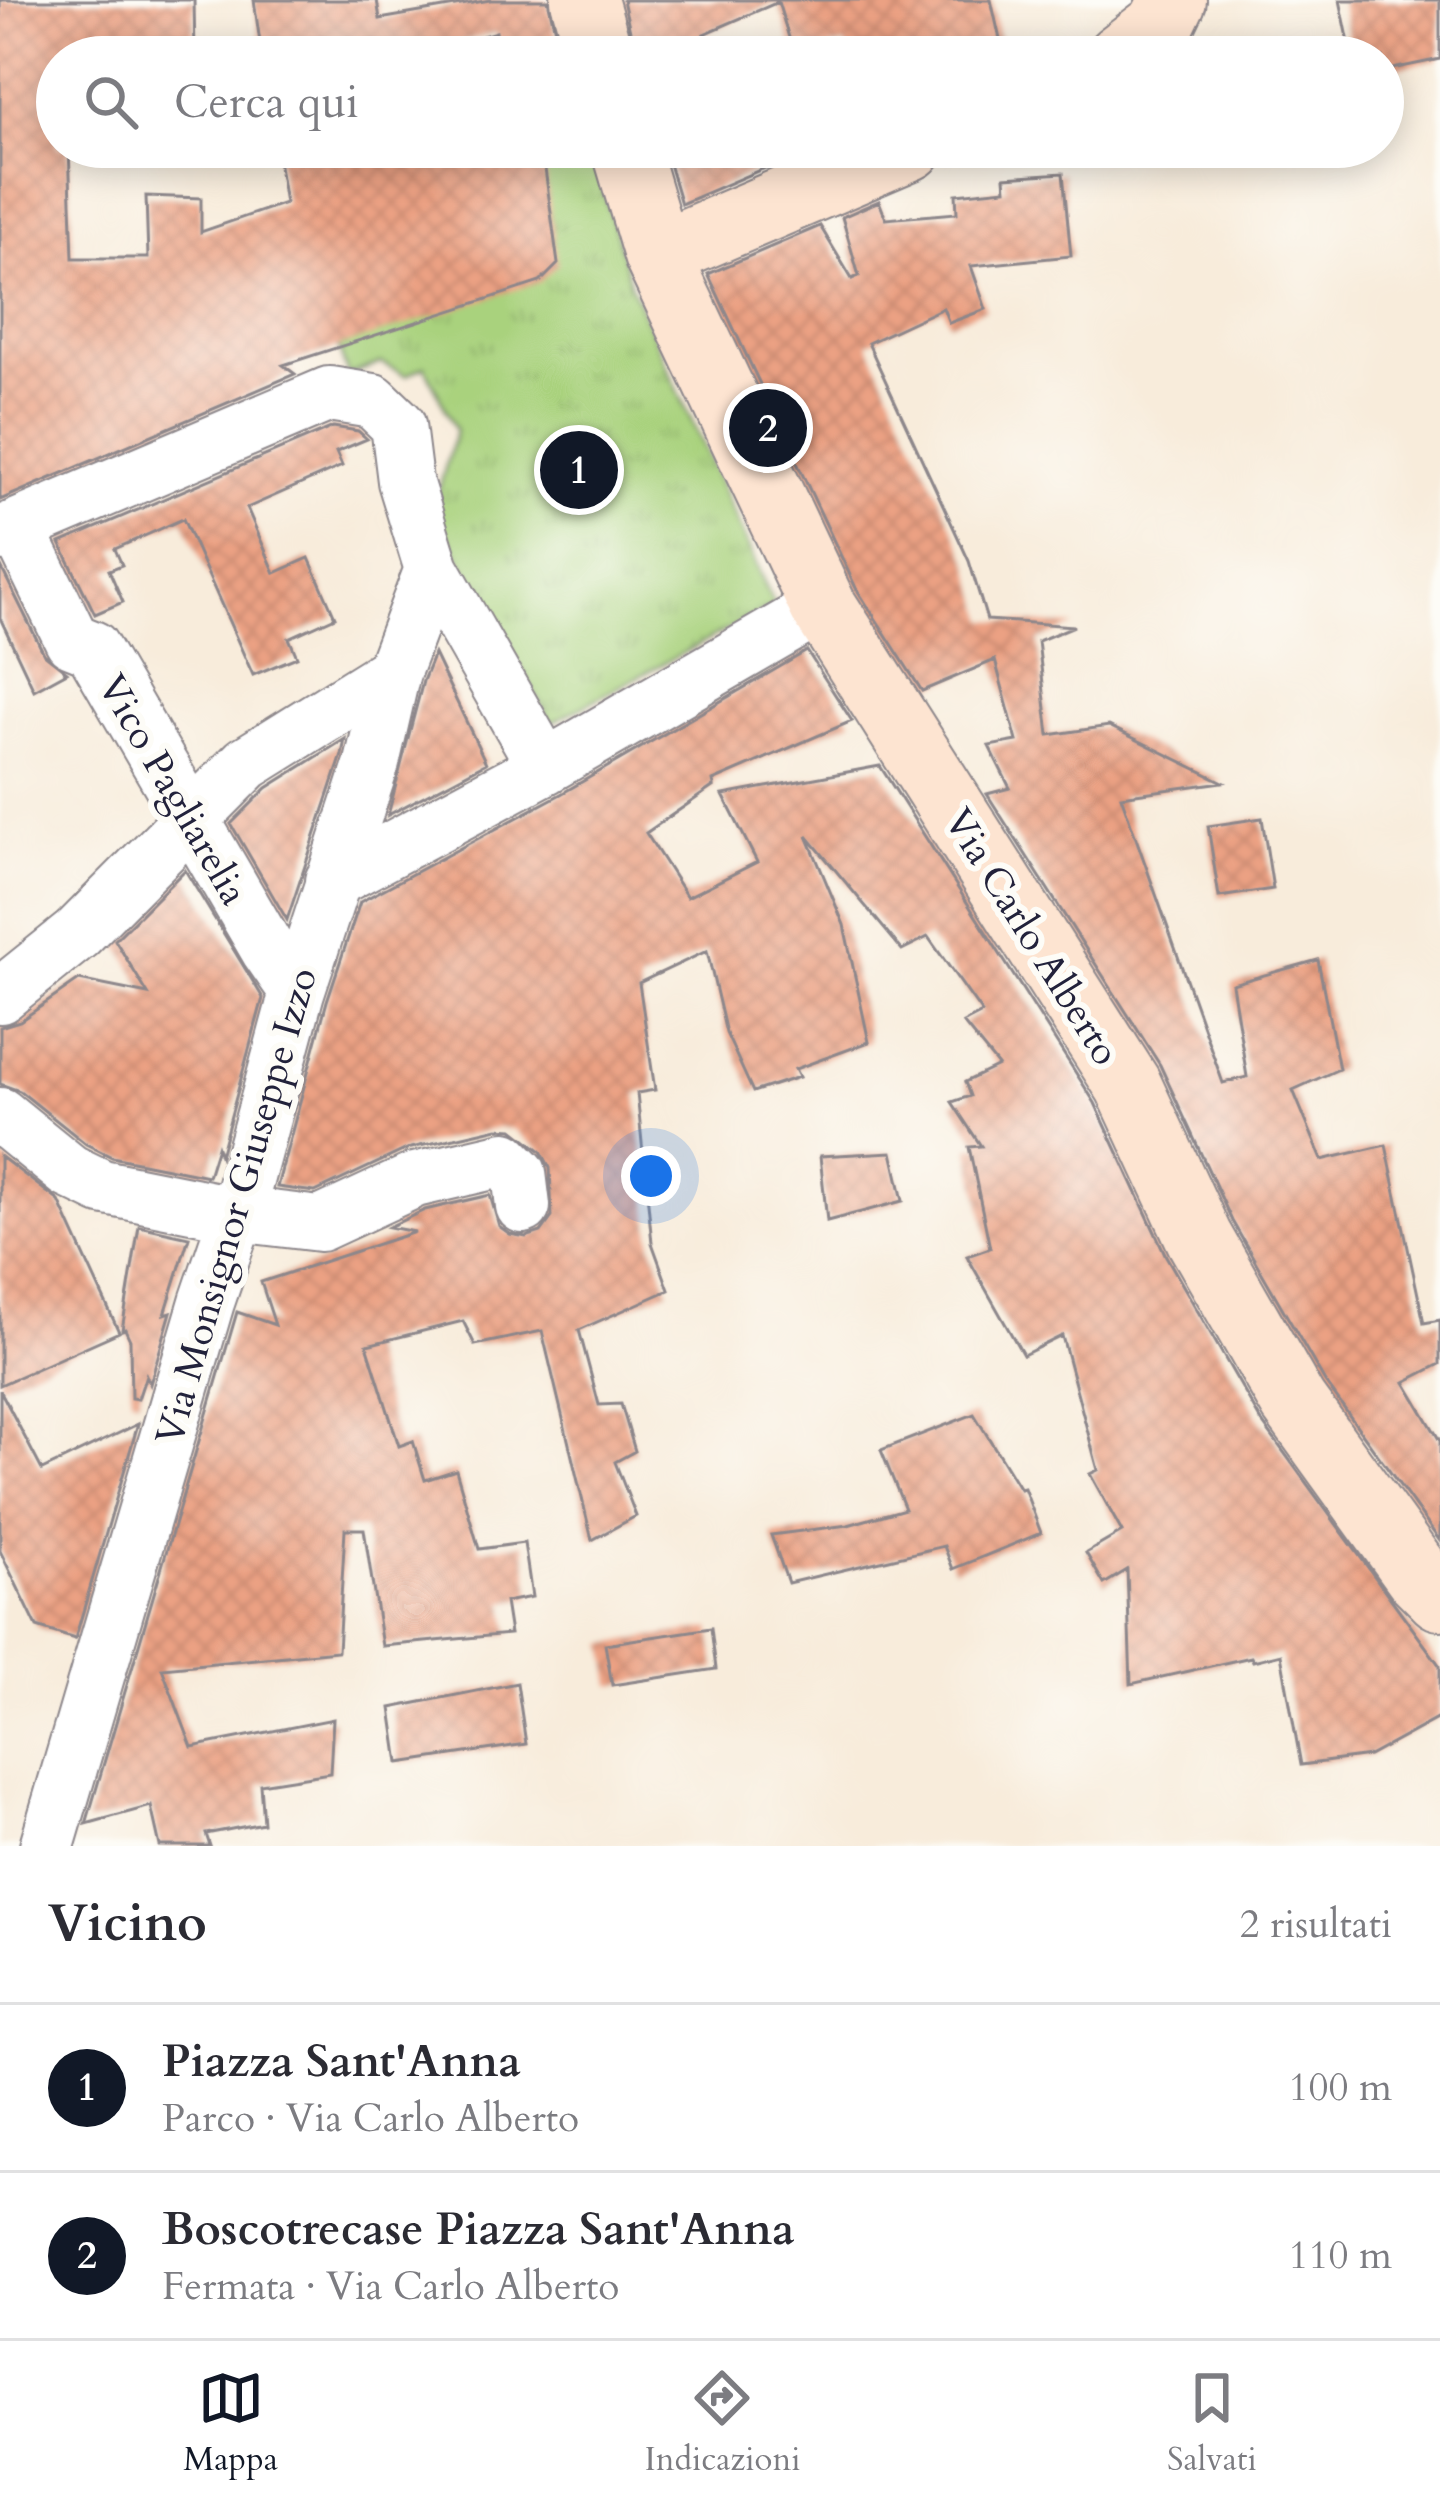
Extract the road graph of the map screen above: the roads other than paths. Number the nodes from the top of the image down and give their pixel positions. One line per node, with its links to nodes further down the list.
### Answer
1 (584, 0): 3 (street)
2 (1173, 0): 4 (street)
3 (594, 36)
4 (1147, 36)
5 (631, 168): 7 (street, Via Carlo Alberto)
6 (861, 168): 7 (street)
7 (657, 255): 10 (street, Via Carlo Alberto)
8 (9, 531): 9 (street); 13 (street, Vico Pagliarelia)
9 (432, 569): 11 (street, Via Monsignor Giuseppe Izzo); 12 (street)
10 (823, 606): 12 (street); 20 (street, Via Carlo Alberto)
11 (393, 672): 13 (street); 14 (street, Via Monsignor Giuseppe Izzo)
12 (545, 767): 14 (street)
13 (192, 816): 15 (street, Vico Pagliarelia); 16 (street)
14 (332, 881): 15 (street, Via Monsignor Giuseppe Izzo)
15 (297, 992): 19 (street, Via Monsignor Giuseppe Izzo)
16 (0, 996)
17 (0, 1115): 19 (street)
18 (523, 1206): 19 (street)
19 (237, 1214): 21 (street, Via Monsignor Giuseppe Izzo)
20 (1440, 1598)
21 (47, 1846)

